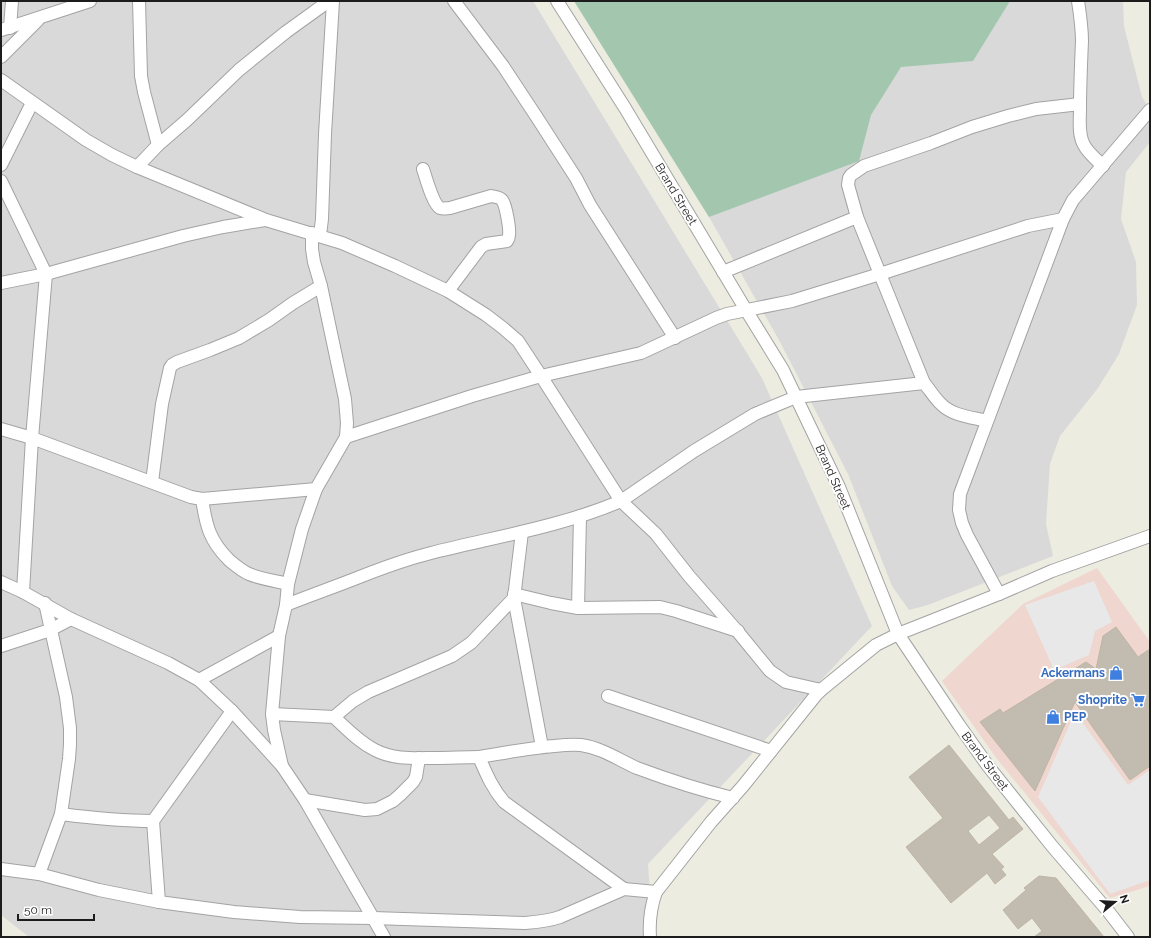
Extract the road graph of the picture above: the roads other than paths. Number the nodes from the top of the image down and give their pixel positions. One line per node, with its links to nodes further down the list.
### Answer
1 (12, 1): 10 (street)
2 (90, 1): 9 (street)
3 (139, 1): 16 (street)
4 (330, 1): 16 (street)
5 (333, 1): 25 (street)
6 (454, 1): 33 (street)
7 (558, 1): 26 (street, Brand Street)
8 (1078, 1): 14 (street)
9 (40, 18): 10 (street); 11 (street)
10 (6, 29)
11 (1, 57)
12 (1, 80): 13 (street)
13 (32, 103): 17 (street); 19 (street)
14 (1080, 104): 18 (street); 22 (street)
15 (1150, 110): 18 (street)
16 (158, 145): 19 (street)
17 (1, 165)
18 (1103, 166): 23 (street)
19 (136, 167): 24 (street)
20 (423, 170): 31 (street)
21 (1, 181): 27 (street)
22 (857, 217): 26 (street); 28 (street)
23 (1063, 219): 28 (street); 37 (street)
24 (266, 220): 25 (street); 27 (street)
25 (316, 234): 30 (street); 31 (street)
26 (723, 272): 32 (street, Brand Street)
27 (46, 274): 29 (street); 40 (street)
28 (880, 274): 32 (street); 35 (street)
29 (1, 283)
30 (321, 286): 39 (street); 41 (street)
31 (448, 291): 34 (street)
32 (746, 310): 33 (street); 36 (street, Brand Street)
33 (675, 338): 34 (street)
34 (541, 376): 39 (street); 44 (street)
35 (924, 383): 36 (street); 37 (street)
36 (796, 397): 44 (street); 59 (street, Brand Street)
37 (987, 421): 51 (street)
38 (1, 429): 40 (street)
39 (346, 437): 42 (street)
40 (32, 438): 41 (street); 50 (street)
41 (152, 482): 43 (street)
42 (316, 489): 43 (street); 49 (street)
43 (202, 499): 49 (street)
44 (621, 501): 45 (street); 58 (street)
45 (580, 516): 46 (street); 55 (street)
46 (522, 532): 52 (street); 54 (street)
47 (1150, 536): 51 (street)
48 (1, 582): 50 (street)
49 (288, 584): 54 (street)
50 (23, 592): 53 (street)
51 (999, 594): 59 (street)
52 (514, 596): 55 (street); 67 (street); 68 (street)
53 (45, 603): 56 (street); 57 (street)
54 (286, 605): 60 (street)
55 (578, 608): 58 (street)
56 (71, 619): 57 (street); 62 (street)
57 (50, 630): 61 (street); 75 (street)
58 (738, 632): 63 (street)
59 (898, 634): 63 (street); 85 (street, Brand Street)
60 (280, 636): 62 (street); 66 (street)
61 (1, 646)
62 (199, 680): 65 (street)
63 (822, 690): 69 (street)
64 (608, 696): 69 (street)
65 (232, 711): 72 (street); 76 (street)
66 (272, 714): 67 (street); 72 (street)
67 (334, 717): 71 (street)
68 (542, 747): 70 (street); 73 (street)
69 (771, 751): 73 (street)
70 (479, 757): 71 (street); 79 (street)
71 (419, 758): 74 (street)
72 (282, 766): 74 (street)
73 (733, 798): 80 (street)
74 (305, 800): 82 (street)
75 (61, 814): 76 (street); 78 (street)
76 (153, 821): 81 (street)
77 (1, 869): 78 (street)
78 (39, 874): 81 (street)
79 (624, 888): 80 (street); 82 (street)
80 (656, 892): 84 (street)
81 (159, 902): 82 (street)
82 (373, 918): 83 (street)
83 (384, 937)
84 (650, 937)
85 (1128, 937)

